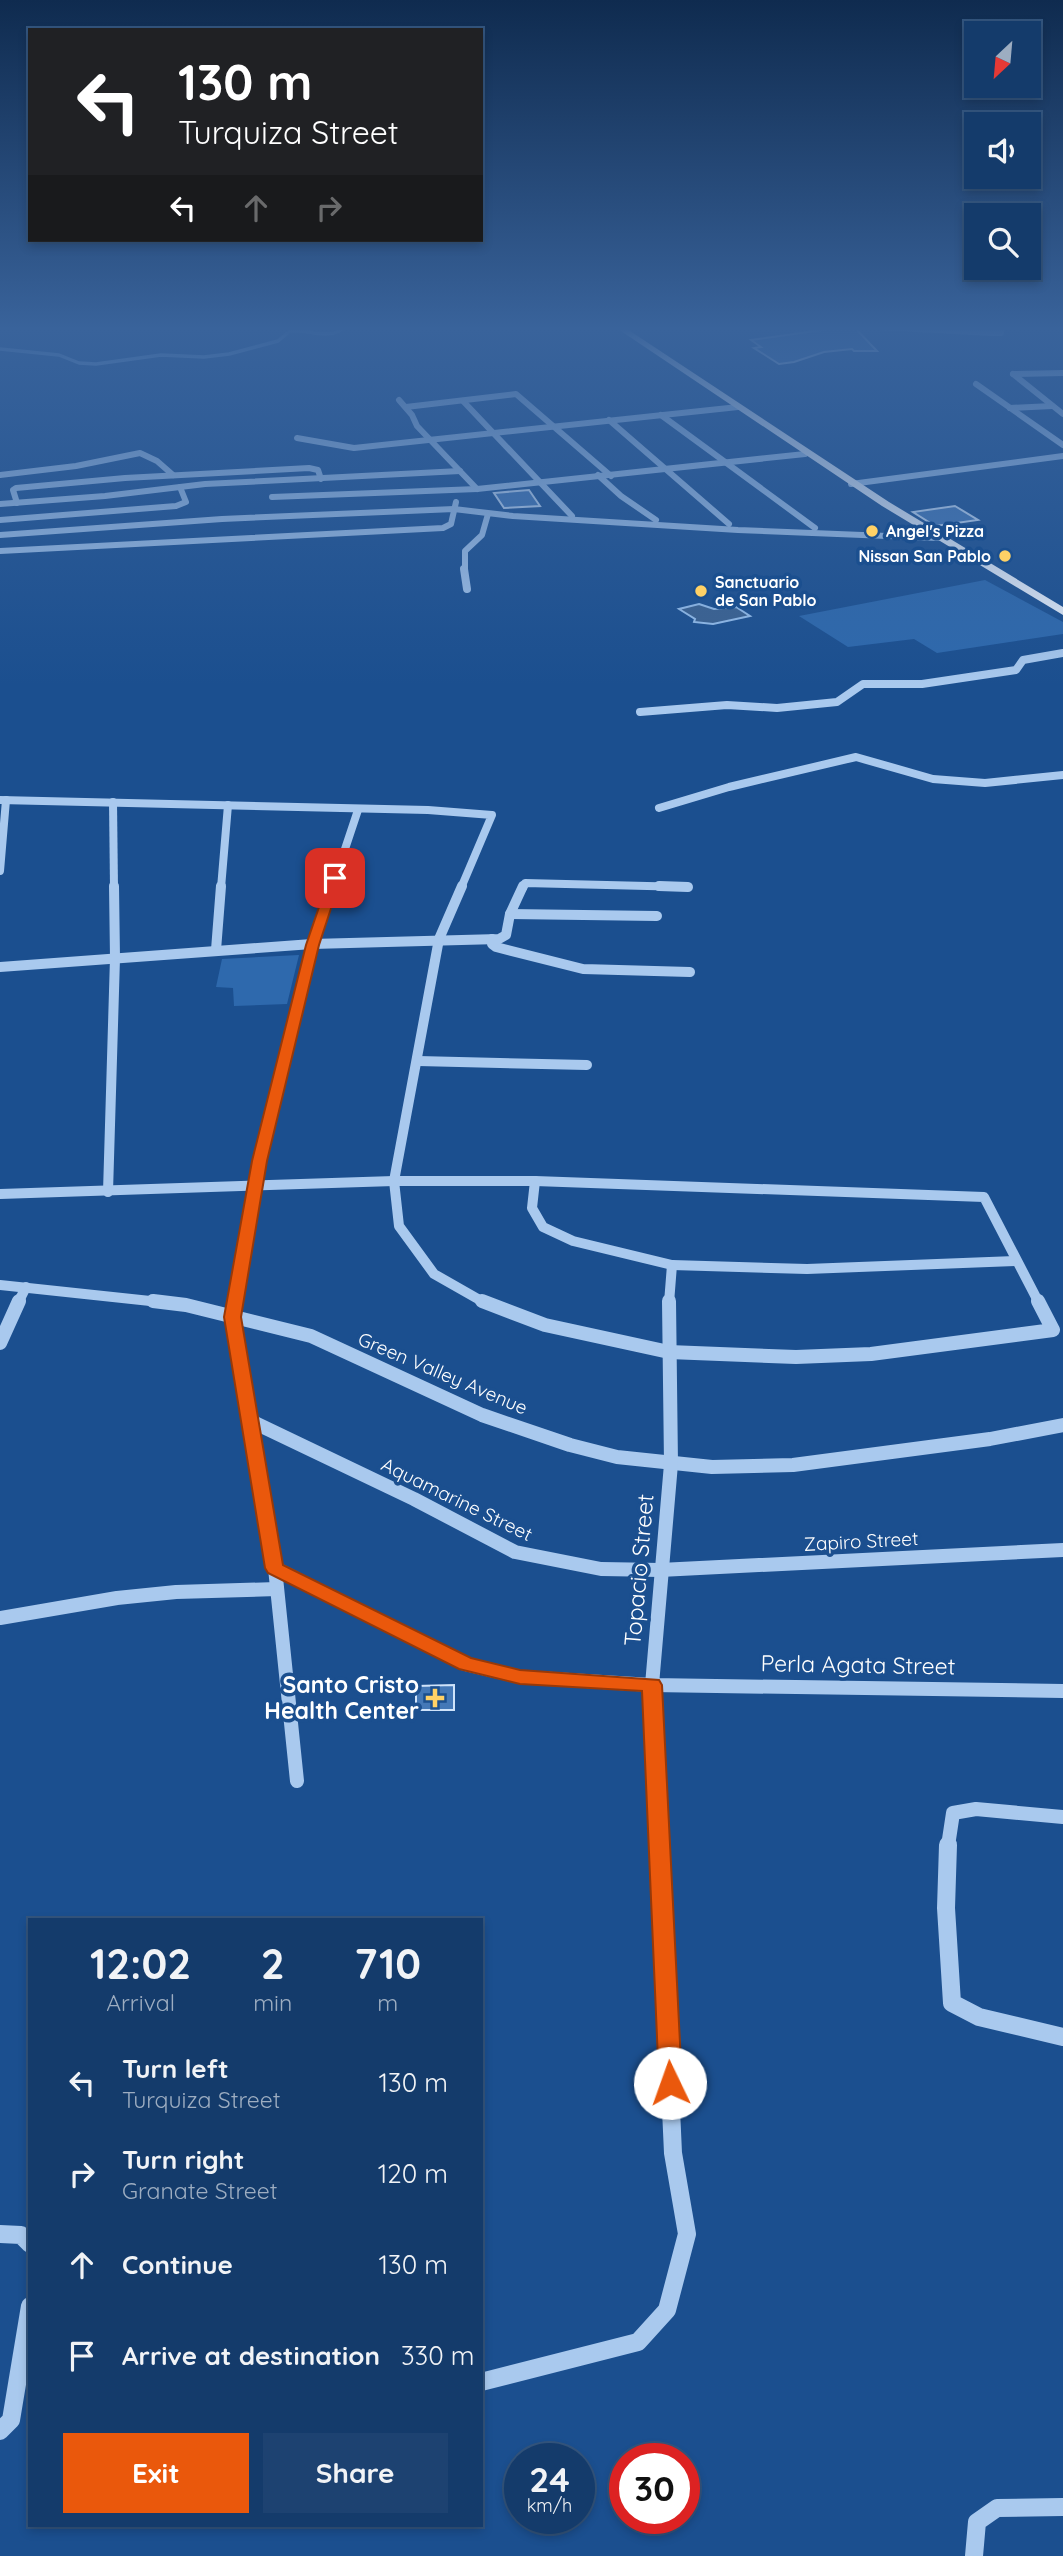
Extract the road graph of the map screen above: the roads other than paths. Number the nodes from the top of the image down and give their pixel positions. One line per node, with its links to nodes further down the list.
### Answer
1 (344, 446): 2 (street)
2 (369, 446)
3 (437, 446): 15 (street)
4 (507, 446): 22 (street)
5 (574, 446): 19 (street)
6 (640, 446): 14 (street)
7 (702, 446): 12 (street)
8 (795, 446): 9 (main road)
9 (803, 452): 12 (street); 23 (main road)
10 (1063, 456): 23 (street)
11 (97, 460): 13 (street); 17 (street); 18 (street)
12 (722, 461): 14 (street); 36 (street)
13 (106, 466)
14 (665, 468): 19 (street); 35 (street)
15 (460, 471): 21 (street); 25 (street)
16 (116, 472): 20 (street)
17 (0, 475)
18 (173, 475): 20 (street); 21 (street)
19 (604, 475): 22 (street); 34 (street)
20 (125, 478): 27 (street)
21 (321, 479): 24 (street)
22 (538, 482): 25 (street); 31 (street)
23 (851, 484): 39 (main road)
24 (180, 487): 27 (street); 32 (street)
25 (469, 489): 26 (street); 29 (street)
26 (272, 497)
27 (17, 503): 28 (street)
28 (0, 504)
29 (454, 509): 30 (street); 33 (street); 38 (street)
30 (488, 514): 39 (street); 41 (street)
31 (572, 516)
32 (0, 520)
33 (222, 520): 37 (street); 38 (street)
34 (656, 520)
35 (729, 524)
36 (815, 527)
37 (0, 536)
38 (224, 537): 40 (street)
39 (938, 538): 42 (main road)
40 (0, 551)
41 (467, 589)
42 (1063, 612)
43 (1063, 653): 44 (street)
44 (640, 712)
45 (1063, 775): 49 (street)
46 (3, 800): 47 (street); 51 (street)
47 (113, 802): 48 (street); 59 (street)
48 (228, 805): 50 (street); 58 (street)
49 (659, 808)
50 (358, 810): 55 (street); 57 (street)
51 (0, 871)
52 (688, 887): 53 (street)
53 (510, 914): 54 (street); 56 (street)
54 (657, 916)
55 (439, 939): 56 (street); 57 (street); 62 (street)
56 (492, 939): 61 (street)
57 (313, 945): 58 (street); 66 (street)
58 (216, 950): 59 (street)
59 (116, 958): 60 (street); 67 (street)
60 (0, 967)
61 (690, 972)
62 (418, 1060): 63 (street); 64 (street)
63 (587, 1065)
64 (394, 1181): 65 (street); 66 (street); 75 (street)
65 (535, 1181): 69 (street); 70 (street)
66 (254, 1186): 67 (street); 73 (street)
67 (108, 1192): 68 (street)
68 (0, 1194)
69 (1015, 1261): 70 (street); 75 (street)
70 (672, 1265): 75 (street, Topacio Street)
71 (0, 1284): 72 (street, Green Valley Avenue)
72 (26, 1287): 73 (street, Green Valley Avenue); 74 (street)
73 (233, 1317): 76 (street); 78 (street, Green Valley Avenue)
74 (0, 1343)
75 (669, 1352): 78 (street, Topacio Street)
76 (250, 1420): 80 (street); 81 (street, Aquamarine Street)
77 (1063, 1425): 78 (street, Green Valley Avenue)
78 (671, 1464): 81 (street, Topacio Street)
79 (1063, 1550): 81 (street, Zapiro Street)
80 (275, 1568): 82 (street); 84 (street)
81 (660, 1570): 84 (street, Topacio Street)
82 (277, 1590): 83 (street); 86 (street)
83 (0, 1618)
84 (652, 1685): 85 (street, Perla Agata Street); 92 (street, Topacio Street)
85 (1063, 1691)
86 (297, 1781)
87 (1063, 1817): 88 (street)
88 (1063, 2037)
89 (0, 2235): 90 (street)
90 (28, 2242)
91 (28, 2317): 93 (street)
92 (483, 2381)
93 (0, 2431)
94 (1063, 2507): 95 (street)
95 (974, 2556)

